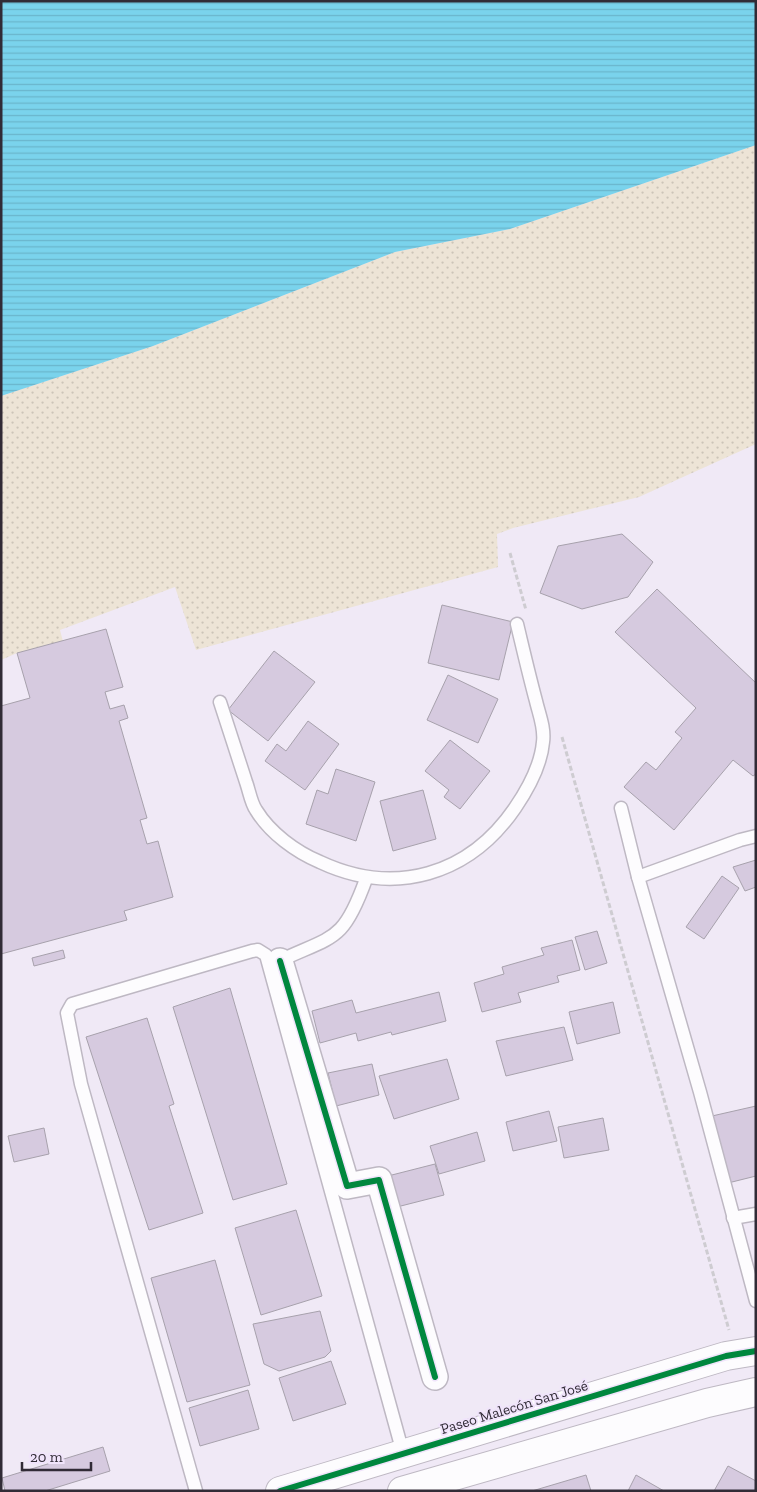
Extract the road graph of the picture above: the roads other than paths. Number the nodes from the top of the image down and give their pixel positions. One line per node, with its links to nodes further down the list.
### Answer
1 (523, 622): 6 (lane)
2 (220, 702): 6 (lane)
3 (621, 808): 5 (lane)
4 (756, 836): 5 (lane)
5 (638, 877): 9 (lane)
6 (366, 878): 7 (lane)
7 (274, 963): 12 (street); 14 (lane); 16 (lane)
8 (756, 1214): 9 (lane)
9 (733, 1218): 10 (lane)
10 (756, 1301)
11 (746, 1352): 14 (street, Paseo Malecón San José)
12 (435, 1377)
13 (756, 1392): 15 (street)
14 (403, 1453): 15 (street); 17 (street, Paseo Malecón San José)
15 (411, 1489)
16 (196, 1491)
17 (280, 1491)

